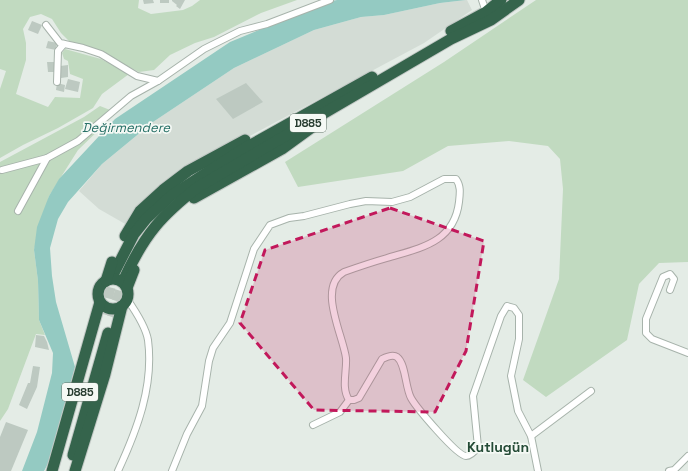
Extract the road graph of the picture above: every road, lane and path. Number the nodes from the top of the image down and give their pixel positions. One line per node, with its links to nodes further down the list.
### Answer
1 (330, 0): 7 (street)
2 (501, 0): 4 (highway, D885)
3 (519, 0): 14 (highway)
4 (484, 6): 9 (highway, D885)
5 (46, 25): 6 (street)
6 (64, 44): 7 (street); 8 (street)
7 (158, 81): 10 (street)
8 (57, 82)
9 (334, 98): 13 (highway); 14 (highway, D885)
10 (47, 158): 11 (street); 12 (street)
11 (2, 170)
12 (18, 211)
13 (106, 281): 14 (highway); 16 (highway)
14 (123, 288): 16 (highway); 26 (highway); 27 (street)
15 (670, 290): 17 (street)
16 (100, 302): 23 (highway)
17 (688, 353)
18 (591, 391): 21 (street)
19 (349, 400): 20 (street); 21 (street); 28 (street)
20 (313, 425)
21 (531, 436): 29 (street)
22 (688, 456): 30 (street)
23 (52, 471)
24 (57, 471): 25 (highway, D885)
25 (68, 471)
26 (75, 471)
27 (118, 471)
28 (172, 471)
29 (538, 471)
30 (669, 471)

